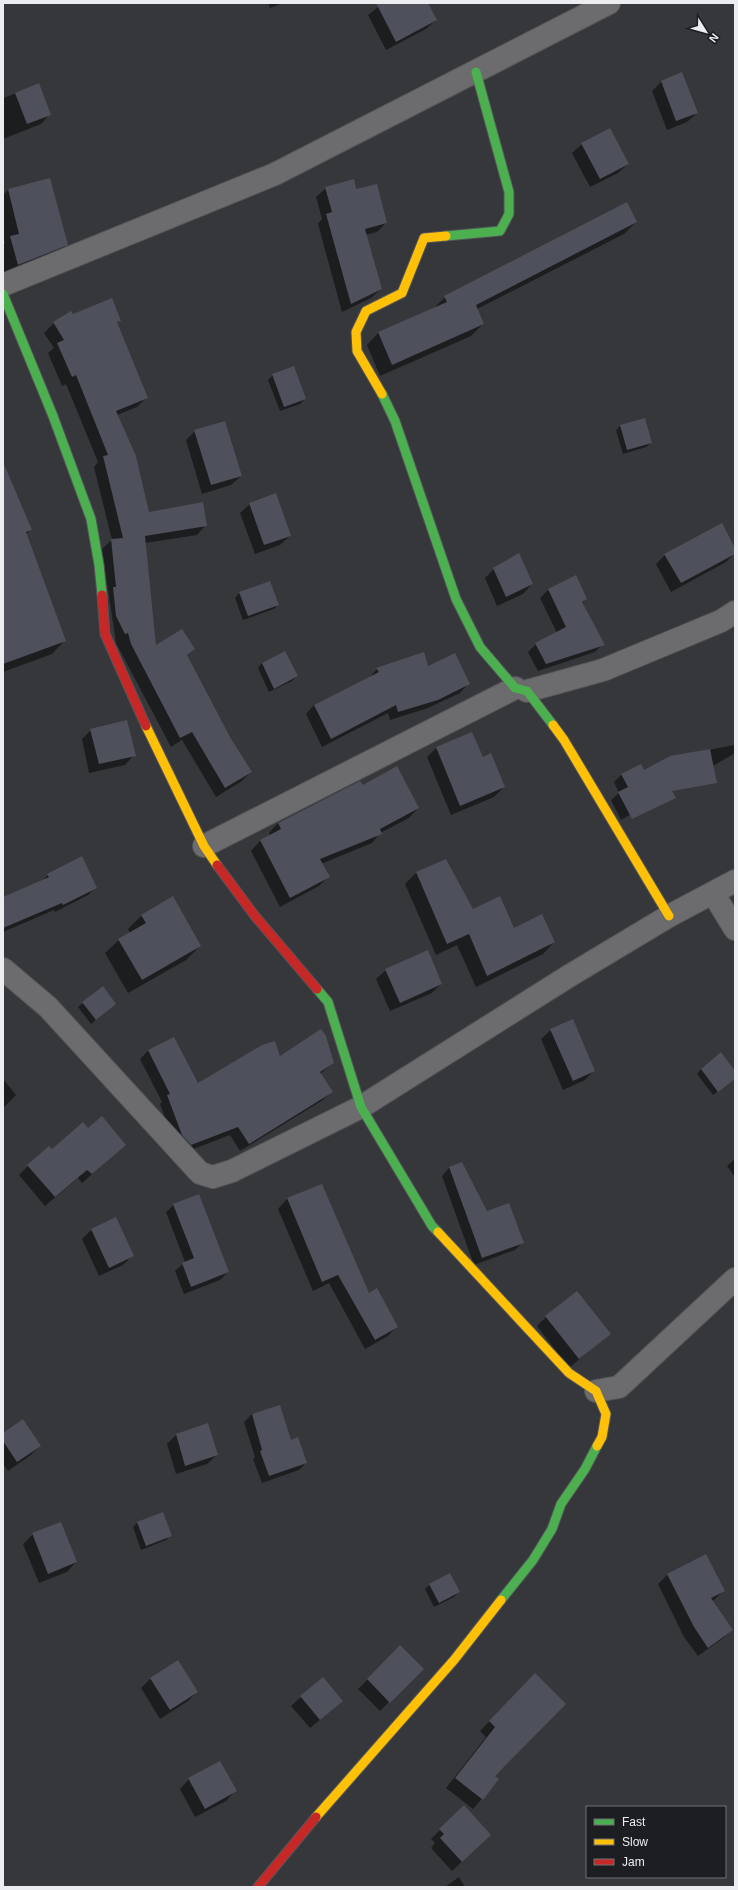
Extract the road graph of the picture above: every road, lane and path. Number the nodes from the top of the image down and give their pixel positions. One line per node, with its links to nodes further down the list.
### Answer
1 (610, 3): 2 (street)
2 (476, 72): 3 (street); 6 (street)
3 (3, 285)
4 (3, 294): 7 (street)
5 (735, 612): 6 (street)
6 (521, 689): 7 (street); 10 (street)
7 (204, 846): 13 (street)
8 (735, 881): 9 (street)
9 (713, 893): 10 (street); 11 (street)
10 (669, 916): 13 (street)
11 (735, 929)
12 (3, 969): 13 (street)
13 (361, 1107): 15 (street)
14 (735, 1280): 15 (street)
15 (596, 1391): 16 (street)
16 (258, 1887)

